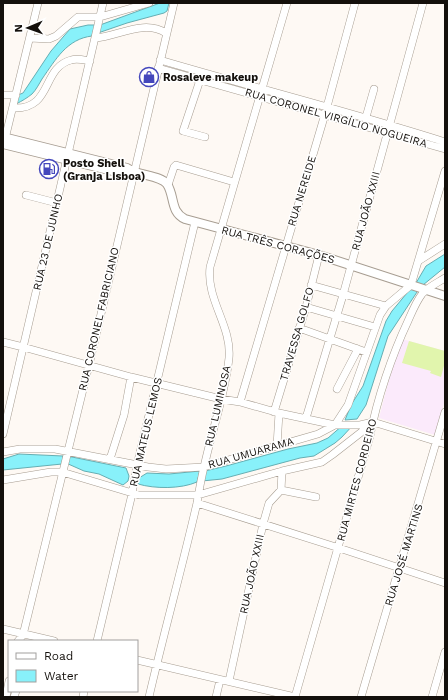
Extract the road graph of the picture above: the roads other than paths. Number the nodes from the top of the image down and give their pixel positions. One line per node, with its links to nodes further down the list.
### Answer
1 (38, 3): 10 (street)
2 (103, 3): 8 (street, RUA 23 DE JUNHO)
3 (149, 3): 8 (street)
4 (174, 3): 9 (street, RUA CORONEL FABRICIANO)
5 (287, 3): 16 (street, RUA LUMINOSA)
6 (355, 3): 19 (street, RUA NEREIDE)
7 (423, 3): 23 (street, RUA JOÃO XXIII)
8 (100, 17): 10 (street); 11 (street, RUA 23 DE JUNHO)
9 (166, 33): 11 (street); 13 (street, RUA CORONEL FABRICIANO)
10 (30, 38): 17 (street)
11 (95, 38): 12 (street, RUA 23 DE JUNHO)
12 (90, 61): 20 (street); 29 (street, RUA 23 DE JUNHO)
13 (159, 64): 14 (street, RUA CORONEL VIRGÍLIO NOGUEIRA); 16 (street, RUA CORONEL VIRGÍLIO NOGUEIRA); 30 (street, RUA CORONEL FABRICIANO)
14 (200, 80): 16 (street, RUA CORONEL VIRGÍLIO NOGUEIRA); 25 (street)
15 (374, 89): 22 (street)
16 (260, 93): 19 (street, RUA CORONEL VIRGÍLIO NOGUEIRA); 21 (street, RUA CORONEL VIRGÍLIO NOGUEIRA); 32 (street, RUA LUMINOSA)
17 (16, 95): 18 (street); 20 (street)
18 (3, 96)
19 (327, 106): 21 (street, RUA NEREIDE); 22 (street, RUA CORONEL VIRGÍLIO NOGUEIRA)
20 (13, 108): 26 (street)
21 (324, 114): 24 (street, RUA CORONEL VIRGÍLIO NOGUEIRA); 39 (street, RUA NEREIDE)
22 (366, 117): 23 (street, RUA CORONEL VIRGÍLIO NOGUEIRA)
23 (390, 124): 24 (street, RUA JOÃO XXIII); 27 (street, RUA CORONEL VIRGÍLIO NOGUEIRA)
24 (387, 132): 28 (street, RUA CORONEL VIRGÍLIO NOGUEIRA); 42 (street, RUA JOÃO XXIII)
25 (206, 137)
26 (4, 142): 29 (street)
27 (445, 142)
28 (445, 149)
29 (68, 157): 30 (street); 35 (street, RUA 23 DE JUNHO)
30 (133, 172): 33 (street); 59 (street, RUA CORONEL FABRICIANO)
31 (445, 172): 41 (street)
32 (234, 182): 33 (street); 37 (street, RUA LUMINOSA)
33 (168, 185): 36 (street, RUA TRÊS CORAÇÕES)
34 (26, 195): 35 (street)
35 (57, 203): 56 (street, RUA 23 DE JUNHO)
36 (195, 222): 37 (street, RUA TRÊS CORAÇÕES); 61 (street, RUA MATEUS LEMOS)
37 (221, 229): 39 (street, RUA TRÊS CORAÇÕES); 63 (street, RUA LUMINOSA)
38 (445, 244): 41 (street)
39 (285, 247): 40 (street, RUA TRÊS CORAÇÕES); 64 (street, RUA NEREIDE)
40 (319, 255): 42 (street, RUA TRÊS CORAÇÕES); 45 (street, TRAVESSA GOLFO)
41 (420, 260): 44 (street)
42 (351, 265): 44 (street, RUA TRÊS CORAÇÕES); 47 (street, RUA JOÃO XXIII)
43 (445, 278): 46 (street, RUA MIRTES CORDEIRO)
44 (412, 285): 46 (street, RUA TRÊS CORAÇÕES); 49 (street, RUA UMUARAMA)
45 (311, 286): 47 (street); 50 (street, TRAVESSA GOLFO)
46 (426, 290): 48 (street, RUA TRÊS CORAÇÕES); 68 (street, RUA MIRTES CORDEIRO)
47 (343, 295): 49 (street); 51 (street, RUA JOÃO XXIII)
48 (445, 296)
49 (386, 306): 52 (street, RUA UMUARAMA)
50 (306, 307): 51 (street); 53 (street, TRAVESSA GOLFO)
51 (337, 316): 52 (street); 54 (street, RUA JOÃO XXIII)
52 (375, 327): 58 (street, RUA UMUARAMA)
53 (299, 328): 54 (street); 65 (street, TRAVESSA GOLFO)
54 (330, 339): 57 (street); 67 (street, RUA JOÃO XXIII)
55 (3, 342): 56 (street)
56 (23, 347): 59 (street); 70 (street, RUA 23 DE JUNHO)
57 (358, 349): 58 (street); 62 (street)
58 (366, 352): 69 (street, RUA UMUARAMA)
59 (88, 365): 60 (street); 74 (street, RUA CORONEL FABRICIANO)
60 (130, 377): 61 (street); 76 (street)
61 (156, 383): 63 (street); 77 (street, RUA MATEUS LEMOS)
62 (337, 388)
63 (221, 399): 64 (street); 78 (street, RUA LUMINOSA)
64 (240, 402): 65 (street)
65 (276, 412): 67 (street); 73 (street, TRAVESSA GOLFO)
66 (445, 412): 71 (street, RUA JOSÉ MARTINS)
67 (306, 418): 69 (street)
68 (373, 422): 69 (street); 71 (street); 79 (street); 88 (street, RUA MIRTES CORDEIRO)
69 (335, 425): 73 (street, RUA UMUARAMA)
70 (3, 434)
71 (437, 441): 72 (street); 89 (street, RUA JOSÉ MARTINS)
72 (445, 444)
73 (277, 446): 78 (street, RUA UMUARAMA)
74 (68, 451): 75 (street, RUA UMUARAMA); 76 (street, RUA UMUARAMA); 80 (street, RUA CORONEL FABRICIANO)
75 (3, 452)
76 (110, 459): 77 (street, RUA UMUARAMA)
77 (137, 465): 78 (street, RUA UMUARAMA); 83 (street, RUA MATEUS LEMOS)
78 (204, 467): 84 (street, RUA LUMINOSA)
79 (282, 471): 82 (street); 84 (street)
80 (62, 472): 81 (street); 83 (street); 92 (street, RUA CORONEL FABRICIANO)
81 (3, 480)
82 (282, 490): 85 (street); 87 (street, RUA JOÃO XXIII)
83 (132, 494): 84 (street); 94 (street, RUA MATEUS LEMOS)
84 (198, 495): 86 (street, RUA LUMINOSA)
85 (316, 497)
86 (197, 503): 87 (street); 97 (street, RUA LUMINOSA)
87 (263, 524): 88 (street); 99 (street, RUA JOÃO XXIII)
88 (339, 548): 89 (street); 104 (street, RUA MIRTES CORDEIRO)
89 (400, 568): 90 (street); 105 (street, RUA JOSÉ MARTINS)
90 (445, 583)
91 (3, 629): 92 (street)
92 (24, 638): 93 (street)
93 (44, 640)
94 (97, 640)
95 (445, 652): 106 (street)
96 (138, 660): 97 (street)
97 (156, 665): 98 (street); 102 (street, RUA LUMINOSA)
98 (220, 680): 99 (street); 103 (street)
99 (229, 681): 104 (street)
100 (8, 686): 101 (street)
101 (6, 697)
102 (149, 697)
103 (216, 697)
104 (295, 697)
105 (361, 697)
106 (432, 697)

